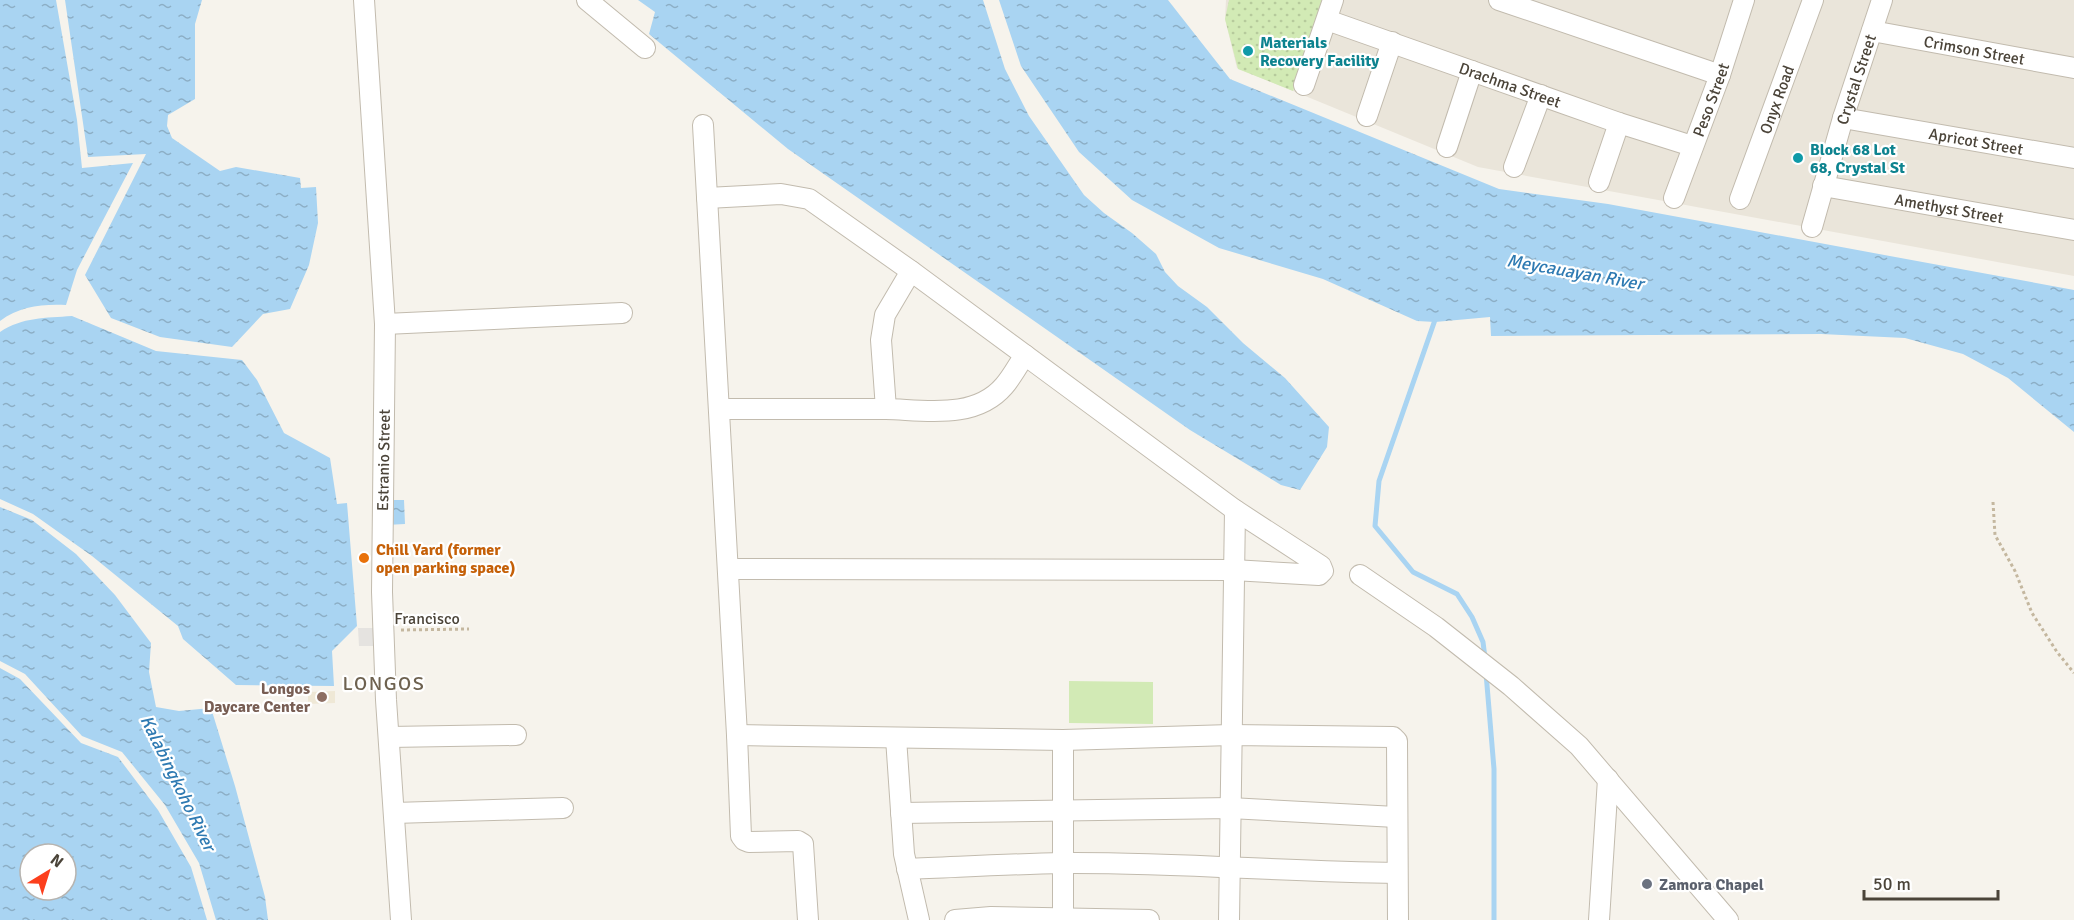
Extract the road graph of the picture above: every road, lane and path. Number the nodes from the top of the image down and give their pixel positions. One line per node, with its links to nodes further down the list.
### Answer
1 (363, 0): 34 (street, Estranio Street)
2 (587, 0): 11 (street)
3 (1333, 0): 8 (street)
4 (1499, 0): 14 (street)
5 (1744, 0): 14 (street, Peso Street)
6 (1813, 0): 29 (street, Onyx Road)
7 (1882, 0): 9 (street, Crystal Street)
8 (1327, 20): 10 (street, Drachma Street); 15 (street)
9 (1872, 31): 12 (street, Crimson Street); 18 (street, Crystal Street)
10 (1392, 42): 13 (street, Drachma Street); 17 (street)
11 (645, 48)
12 (2074, 68)
13 (1472, 71): 16 (street, Drachma Street); 22 (street)
14 (1720, 75): 21 (street, Peso Street)
15 (1304, 85)
16 (1541, 95): 19 (street, Drachma Street); 24 (street)
17 (1367, 116)
18 (1843, 118): 23 (street, Apricot Street); 26 (street, Crystal Street)
19 (1619, 123): 21 (street, Drachma Street); 25 (street)
20 (703, 125): 27 (street)
21 (1692, 146): 28 (street, Peso Street)
22 (1447, 147)
23 (2074, 158)
24 (1514, 167)
25 (1599, 182)
26 (1822, 186): 30 (street, Crystal Street); 31 (street, Amethyst Street)
27 (707, 198): 32 (street); 36 (street)
28 (1674, 198)
29 (1740, 199)
30 (1812, 227)
31 (2074, 230)
32 (911, 271): 35 (street); 37 (street)
33 (622, 313): 34 (street)
34 (385, 324): 44 (street, Estranio Street)
35 (1025, 355): 37 (street); 39 (street)
36 (719, 409): 37 (street); 40 (street)
37 (886, 409)
38 (1993, 502): 45 (path)
39 (1235, 510): 41 (street); 41 (street)
40 (728, 569): 41 (street); 47 (street)
41 (1233, 570): 48 (street)
42 (1360, 575): 52 (street)
43 (469, 629): 44 (path, Francisco)
44 (384, 630): 49 (street, Estranio Street)
45 (2074, 673)
46 (516, 735): 49 (street)
47 (737, 735): 50 (street); 65 (street)
48 (1231, 735): 51 (street); 54 (street); 58 (street)
49 (389, 736): 56 (street, Estranio Street)
50 (896, 738): 51 (street); 57 (street)
51 (1064, 740): 55 (street)
52 (1608, 779): 71 (street); 72 (street)
53 (563, 807): 56 (street)
54 (1230, 808): 55 (street); 58 (street); 60 (street)
55 (1063, 811): 57 (street); 59 (street)
56 (394, 813): 64 (street, Estranio Street)
57 (901, 813): 61 (street)
58 (1396, 817): 62 (street)
59 (1063, 863): 60 (street); 61 (street); 63 (street)
60 (1229, 866): 62 (street); 69 (street)
61 (907, 869): 66 (street)
62 (1397, 873): 70 (street)
63 (1063, 919): 67 (street); 68 (street)
64 (401, 920)
65 (808, 920)
66 (919, 920)
67 (955, 920)
68 (1149, 920)
69 (1229, 920)
70 (1398, 920)
71 (1599, 920)
72 (1728, 920)

